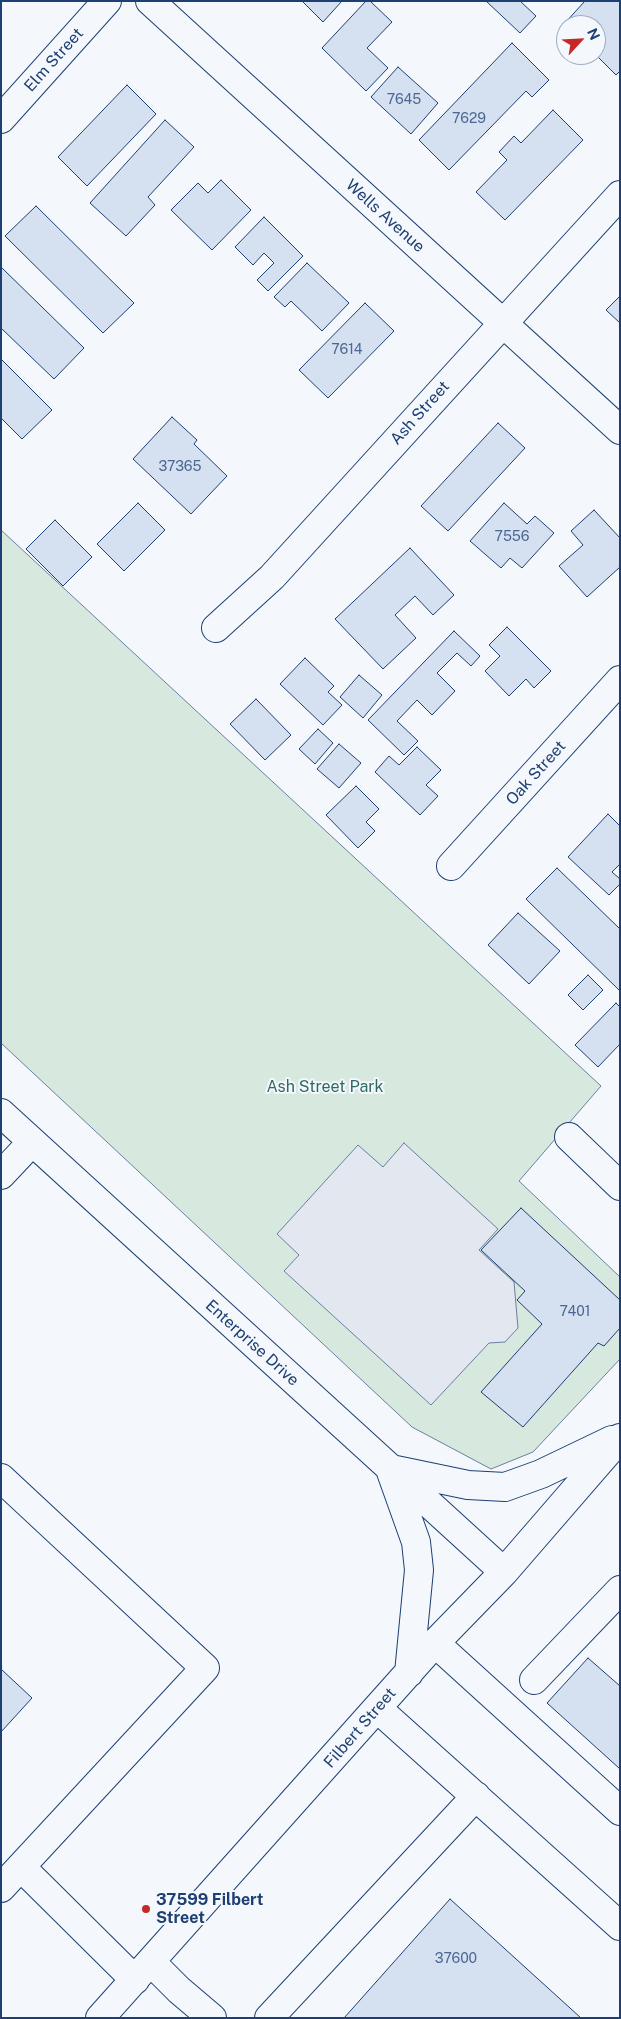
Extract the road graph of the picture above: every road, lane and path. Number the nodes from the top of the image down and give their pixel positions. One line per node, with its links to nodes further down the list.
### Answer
1 (107, 1): 3 (street, Elm Street)
2 (150, 1): 5 (street, Wells Avenue)
3 (1, 119)
4 (620, 194): 5 (street, Ash Street)
5 (503, 324): 6 (street, Wells Avenue); 7 (street, Ash Street)
6 (620, 430)
7 (216, 628)
8 (620, 680): 9 (street, Oak Street)
9 (452, 866)
10 (1, 1113): 12 (street, Enterprise Drive)
11 (569, 1137): 14 (street)
12 (32, 1142): 13 (street); 16 (street, Enterprise Drive)
13 (1, 1175)
14 (620, 1186)
15 (620, 1437): 16 (street); 18 (street, Filbert Street)
16 (390, 1468): 18 (street, Enterprise Drive); 21 (street)
17 (1, 1478): 26 (street)
18 (504, 1572): 20 (street, Filbert Street)
19 (620, 1590): 22 (street)
20 (435, 1643): 21 (street, Filbert Street); 25 (street)
21 (409, 1673): 23 (street, Filbert Street)
22 (534, 1680)
23 (378, 1710): 24 (street); 29 (street, Filbert Street)
24 (476, 1796): 28 (street); 32 (street)
25 (620, 1811)
26 (21, 1867): 27 (street); 29 (street)
27 (1, 1888)
28 (620, 1926)
29 (142, 1971): 30 (street, Filbert Street); 31 (street)
30 (100, 2018)
31 (212, 2018)
32 (269, 2018)

